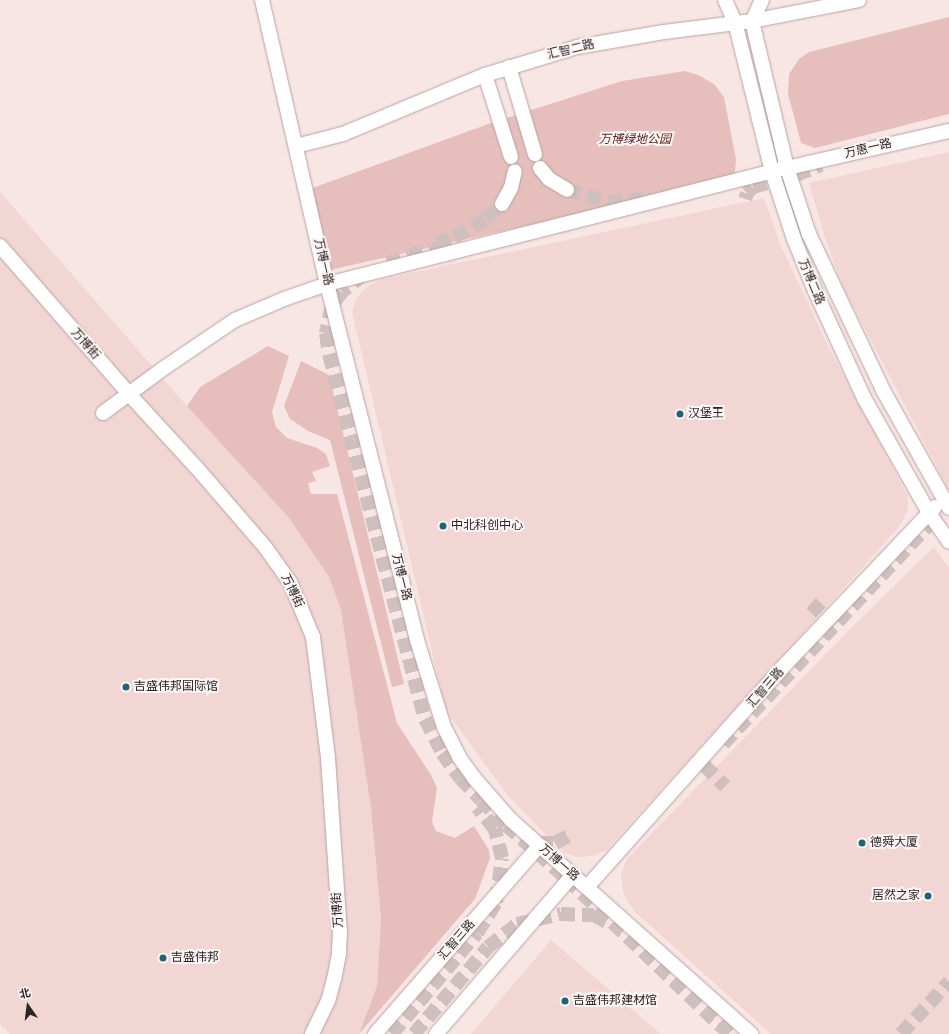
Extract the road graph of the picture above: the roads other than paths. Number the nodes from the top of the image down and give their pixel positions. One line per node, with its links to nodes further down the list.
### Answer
1 (262, 0): 10 (street, 万博一路)
2 (724, 0): 6 (street, 万博二路)
3 (762, 0): 5 (street)
4 (858, 0): 5 (street, 汇智二路)
5 (752, 21): 6 (street, 汇智二路); 14 (street, 万博二路)
6 (735, 22): 7 (street, 汇智二路); 16 (street, 万博二路)
7 (509, 67): 8 (street, 汇智二路); 11 (street)
8 (485, 75): 10 (street, 汇智二路); 12 (street)
9 (949, 131): 14 (street, 万惠一路)
10 (296, 146): 20 (street, 万博一路)
11 (535, 154)
12 (511, 157)
13 (540, 168): 17 (street)
14 (787, 168): 16 (street, 万惠一路); 23 (street, 万博二路)
15 (515, 171): 18 (street)
16 (772, 172): 20 (street, 万惠一路); 24 (street, 万博二路)
17 (567, 190)
18 (502, 204)
19 (0, 246): 21 (street, 万博街)
20 (327, 284): 21 (street, 万惠一路); 26 (street, 万博一路)
21 (129, 394): 22 (street, 万惠一路); 29 (street, 万博街)
22 (103, 413)
23 (947, 500): 24 (street, 汇智三路)
24 (929, 514): 25 (street, 万博二路); 28 (street, 汇智三路)
25 (949, 542)
26 (539, 846): 27 (street, 万博一路); 30 (street, 汇智三路)
27 (573, 875): 28 (street, 万博一路); 31 (street)
28 (587, 887): 32 (street, 万博一路)
29 (312, 1034)
30 (375, 1034)
31 (436, 1034)
32 (751, 1034)

